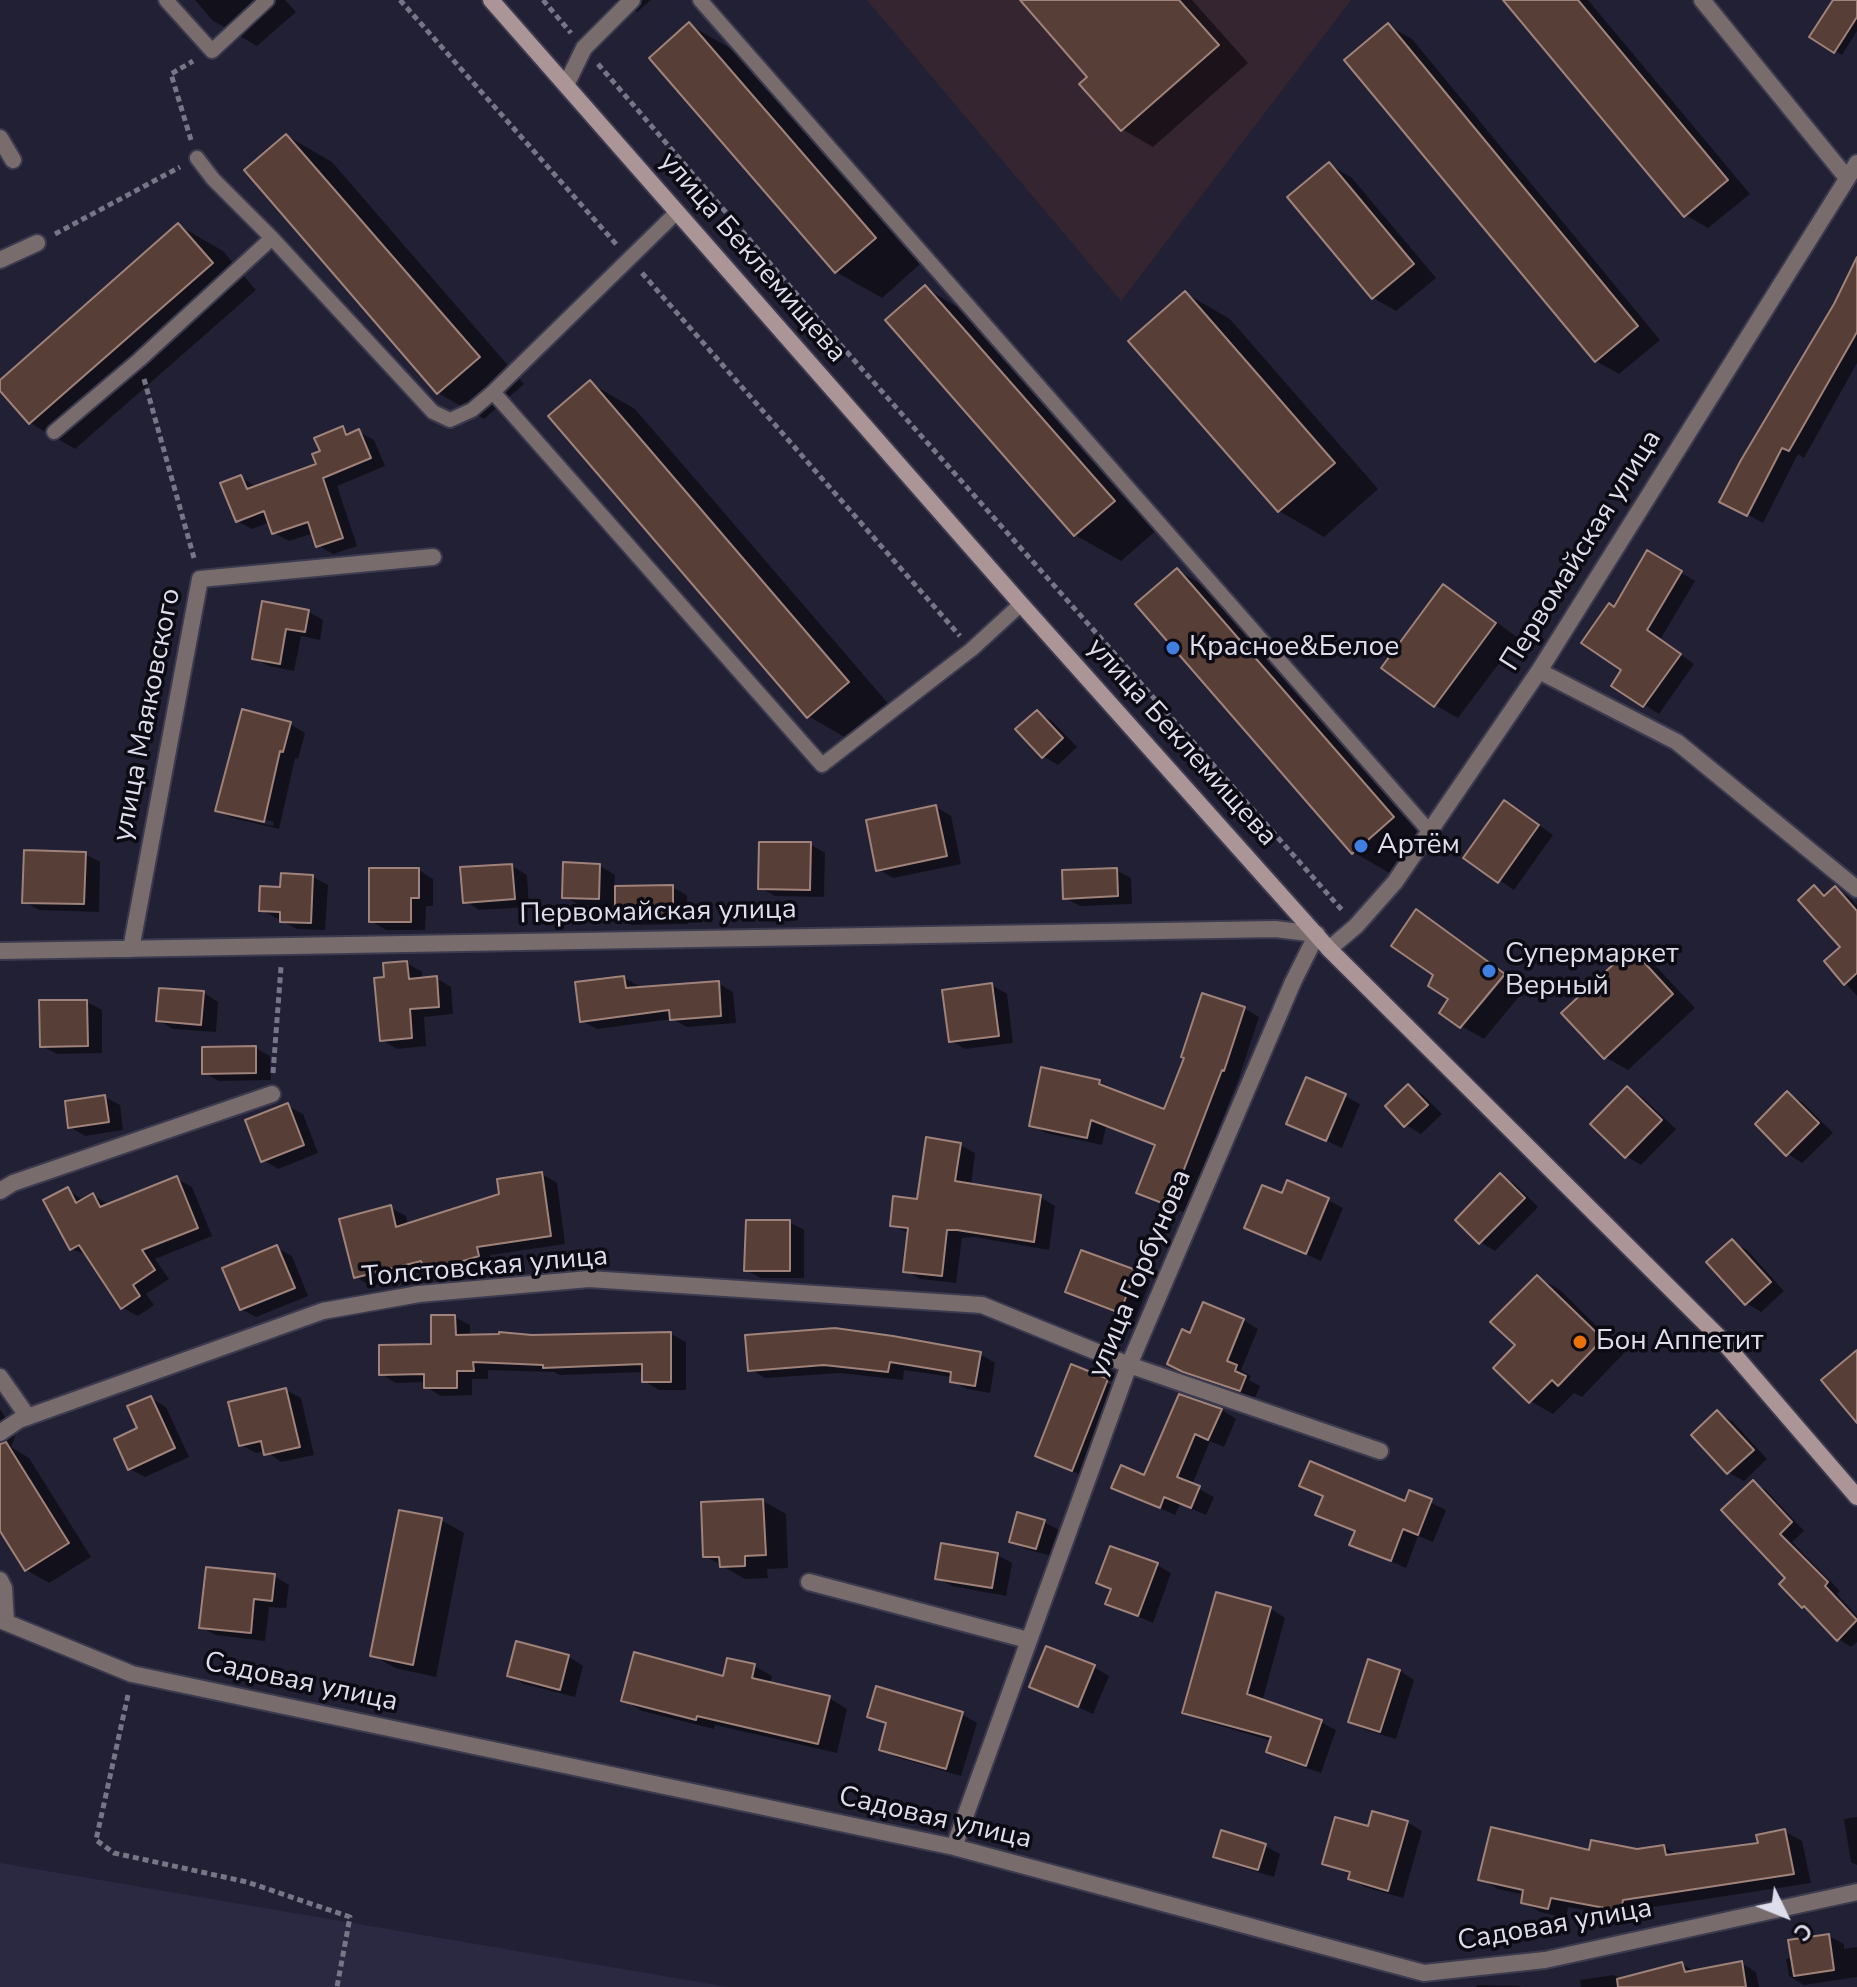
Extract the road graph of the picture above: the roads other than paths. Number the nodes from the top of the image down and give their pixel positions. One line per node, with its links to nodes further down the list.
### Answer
1 (166, 0): 2 (lane)
2 (267, 0)
3 (491, 0): 7 (main road, улица Беклемищева)
4 (632, 0): 7 (street)
5 (700, 0): 22 (lane)
6 (1702, 0): 12 (street)
7 (566, 85): 13 (main road, улица Беклемищева)
8 (0, 138): 10 (street)
9 (197, 158): 14 (lane)
10 (13, 160)
11 (1857, 163): 12 (street, Первомайская улица)
12 (1847, 178): 21 (street, Первомайская улица)
13 (677, 212): 17 (lane); 20 (main road, улица Беклемищева)
14 (272, 238): 17 (lane); 18 (lane)
15 (37, 243): 16 (street)
16 (0, 260)
17 (493, 392): 20 (lane)
18 (54, 432)
19 (433, 557): 25 (street, улица Маяковского)
20 (1021, 604): 24 (main road, улица Беклемищева)
21 (1539, 671): 22 (street, Первомайская улица); 23 (street)
22 (1430, 832): 26 (street, Первомайская улица)
23 (1857, 889)
24 (1317, 934): 25 (street, Первомайская улица); 26 (main road, улица Беклемищева); 30 (street, улица Горбунова)
25 (131, 949): 27 (street, Первомайская улица)
26 (1329, 949): 35 (main road, улица Беклемищева)
27 (0, 951)
28 (272, 1094): 29 (street)
29 (0, 1191)
30 (1129, 1365): 32 (street, Толстовская улица); 34 (street, Толстовская улица); 39 (street, улица Горбунова)
31 (0, 1377): 32 (street)
32 (28, 1417): 33 (street, Толстовская улица)
33 (0, 1433)
34 (1380, 1451)
35 (1857, 1497)
36 (0, 1580): 38 (street)
37 (809, 1582): 39 (street)
38 (3, 1621): 40 (street, Садовая улица)
39 (1028, 1640): 40 (street, улица Горбунова)
40 (954, 1847): 41 (street, Садовая улица)
41 (1857, 1892)

